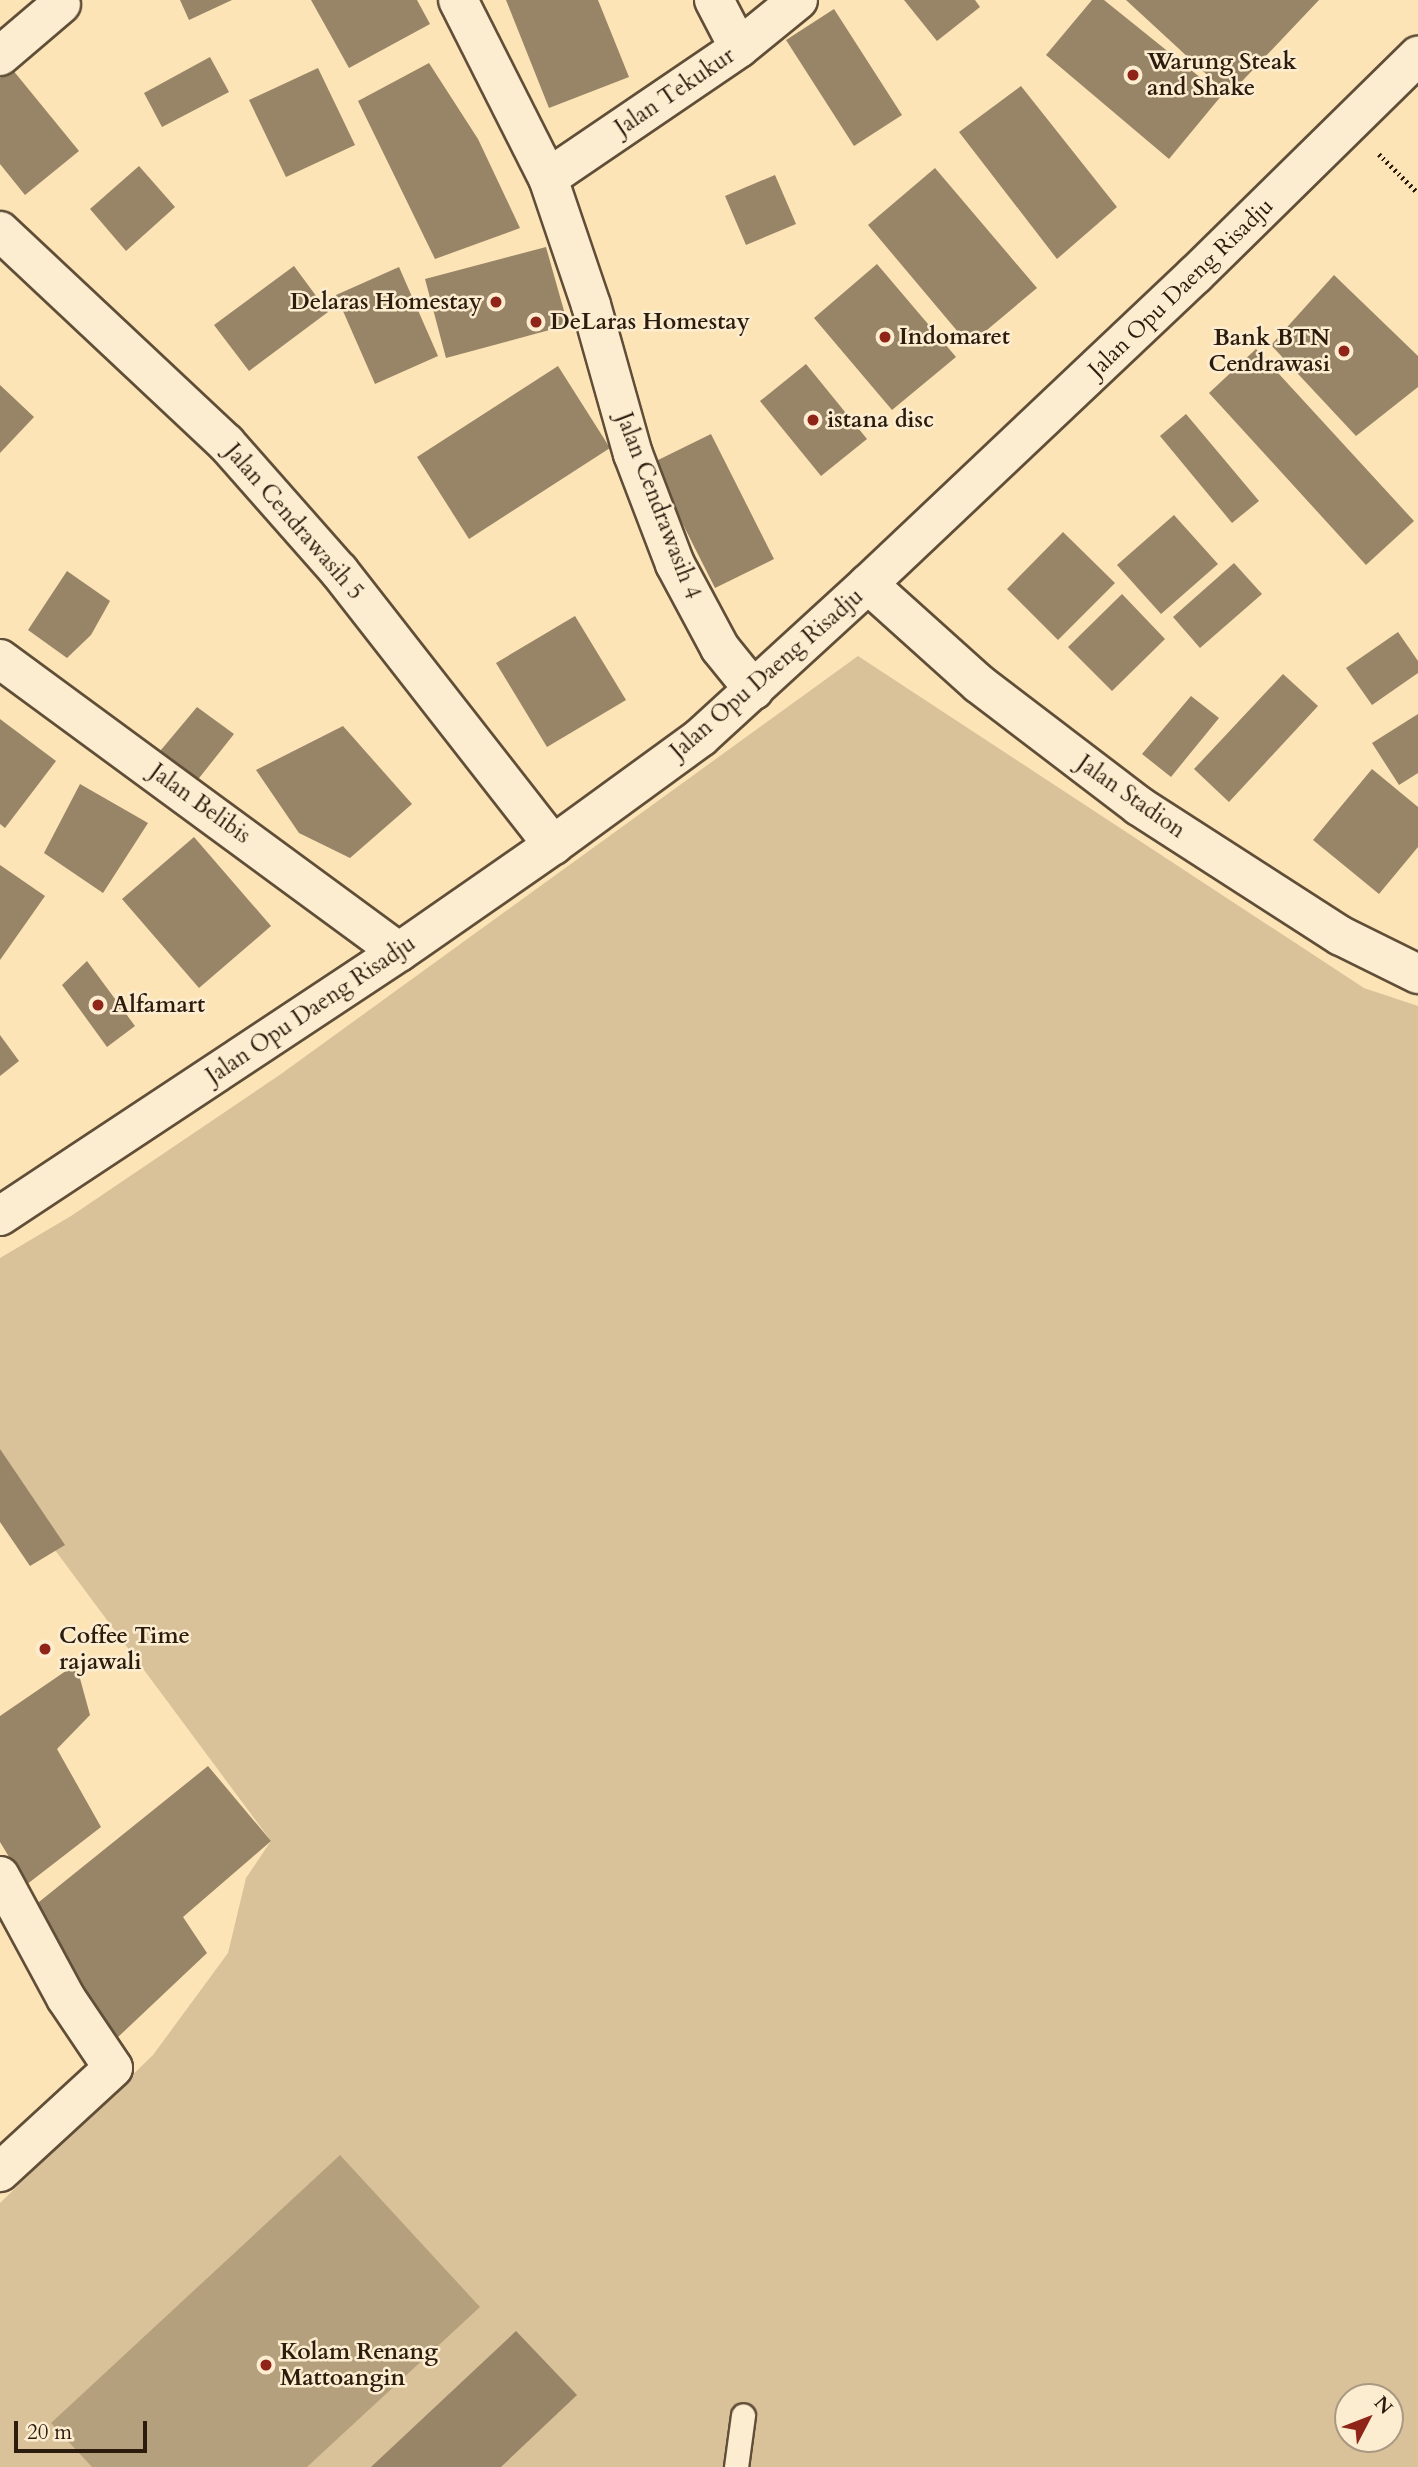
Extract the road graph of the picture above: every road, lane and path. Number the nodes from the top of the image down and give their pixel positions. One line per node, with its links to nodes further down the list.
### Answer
1 (458, 0): 9 (street, Jalan Cendrawasih 4)
2 (715, 0): 5 (street)
3 (798, 0): 5 (street, Jalan Tekukur)
4 (61, 4): 6 (street)
5 (740, 48): 9 (street, Jalan Tekukur)
6 (0, 56)
7 (1418, 57): 8 (street, Jalan Opu Daeng Risadju)
8 (1351, 125): 10 (path); 12 (street, Jalan Opu Daeng Risadju)
9 (548, 178): 14 (street, Jalan Cendrawasih 4)
10 (1418, 193)
11 (0, 231): 15 (street, Jalan Cendrawasih 5)
12 (868, 584): 14 (street, Jalan Opu Daeng Risadju); 17 (street, Jalan Stadion)
13 (0, 659): 16 (street, Jalan Belibis)
14 (754, 690): 15 (street, Jalan Opu Daeng Risadju)
15 (553, 845): 16 (street, Jalan Opu Daeng Risadju)
16 (399, 951): 18 (street, Jalan Opu Daeng Risadju)
17 (1418, 974)
18 (0, 1216)
19 (0, 1876): 20 (street)
20 (0, 2172)
21 (743, 2415): 22 (lane)
22 (736, 2467)

